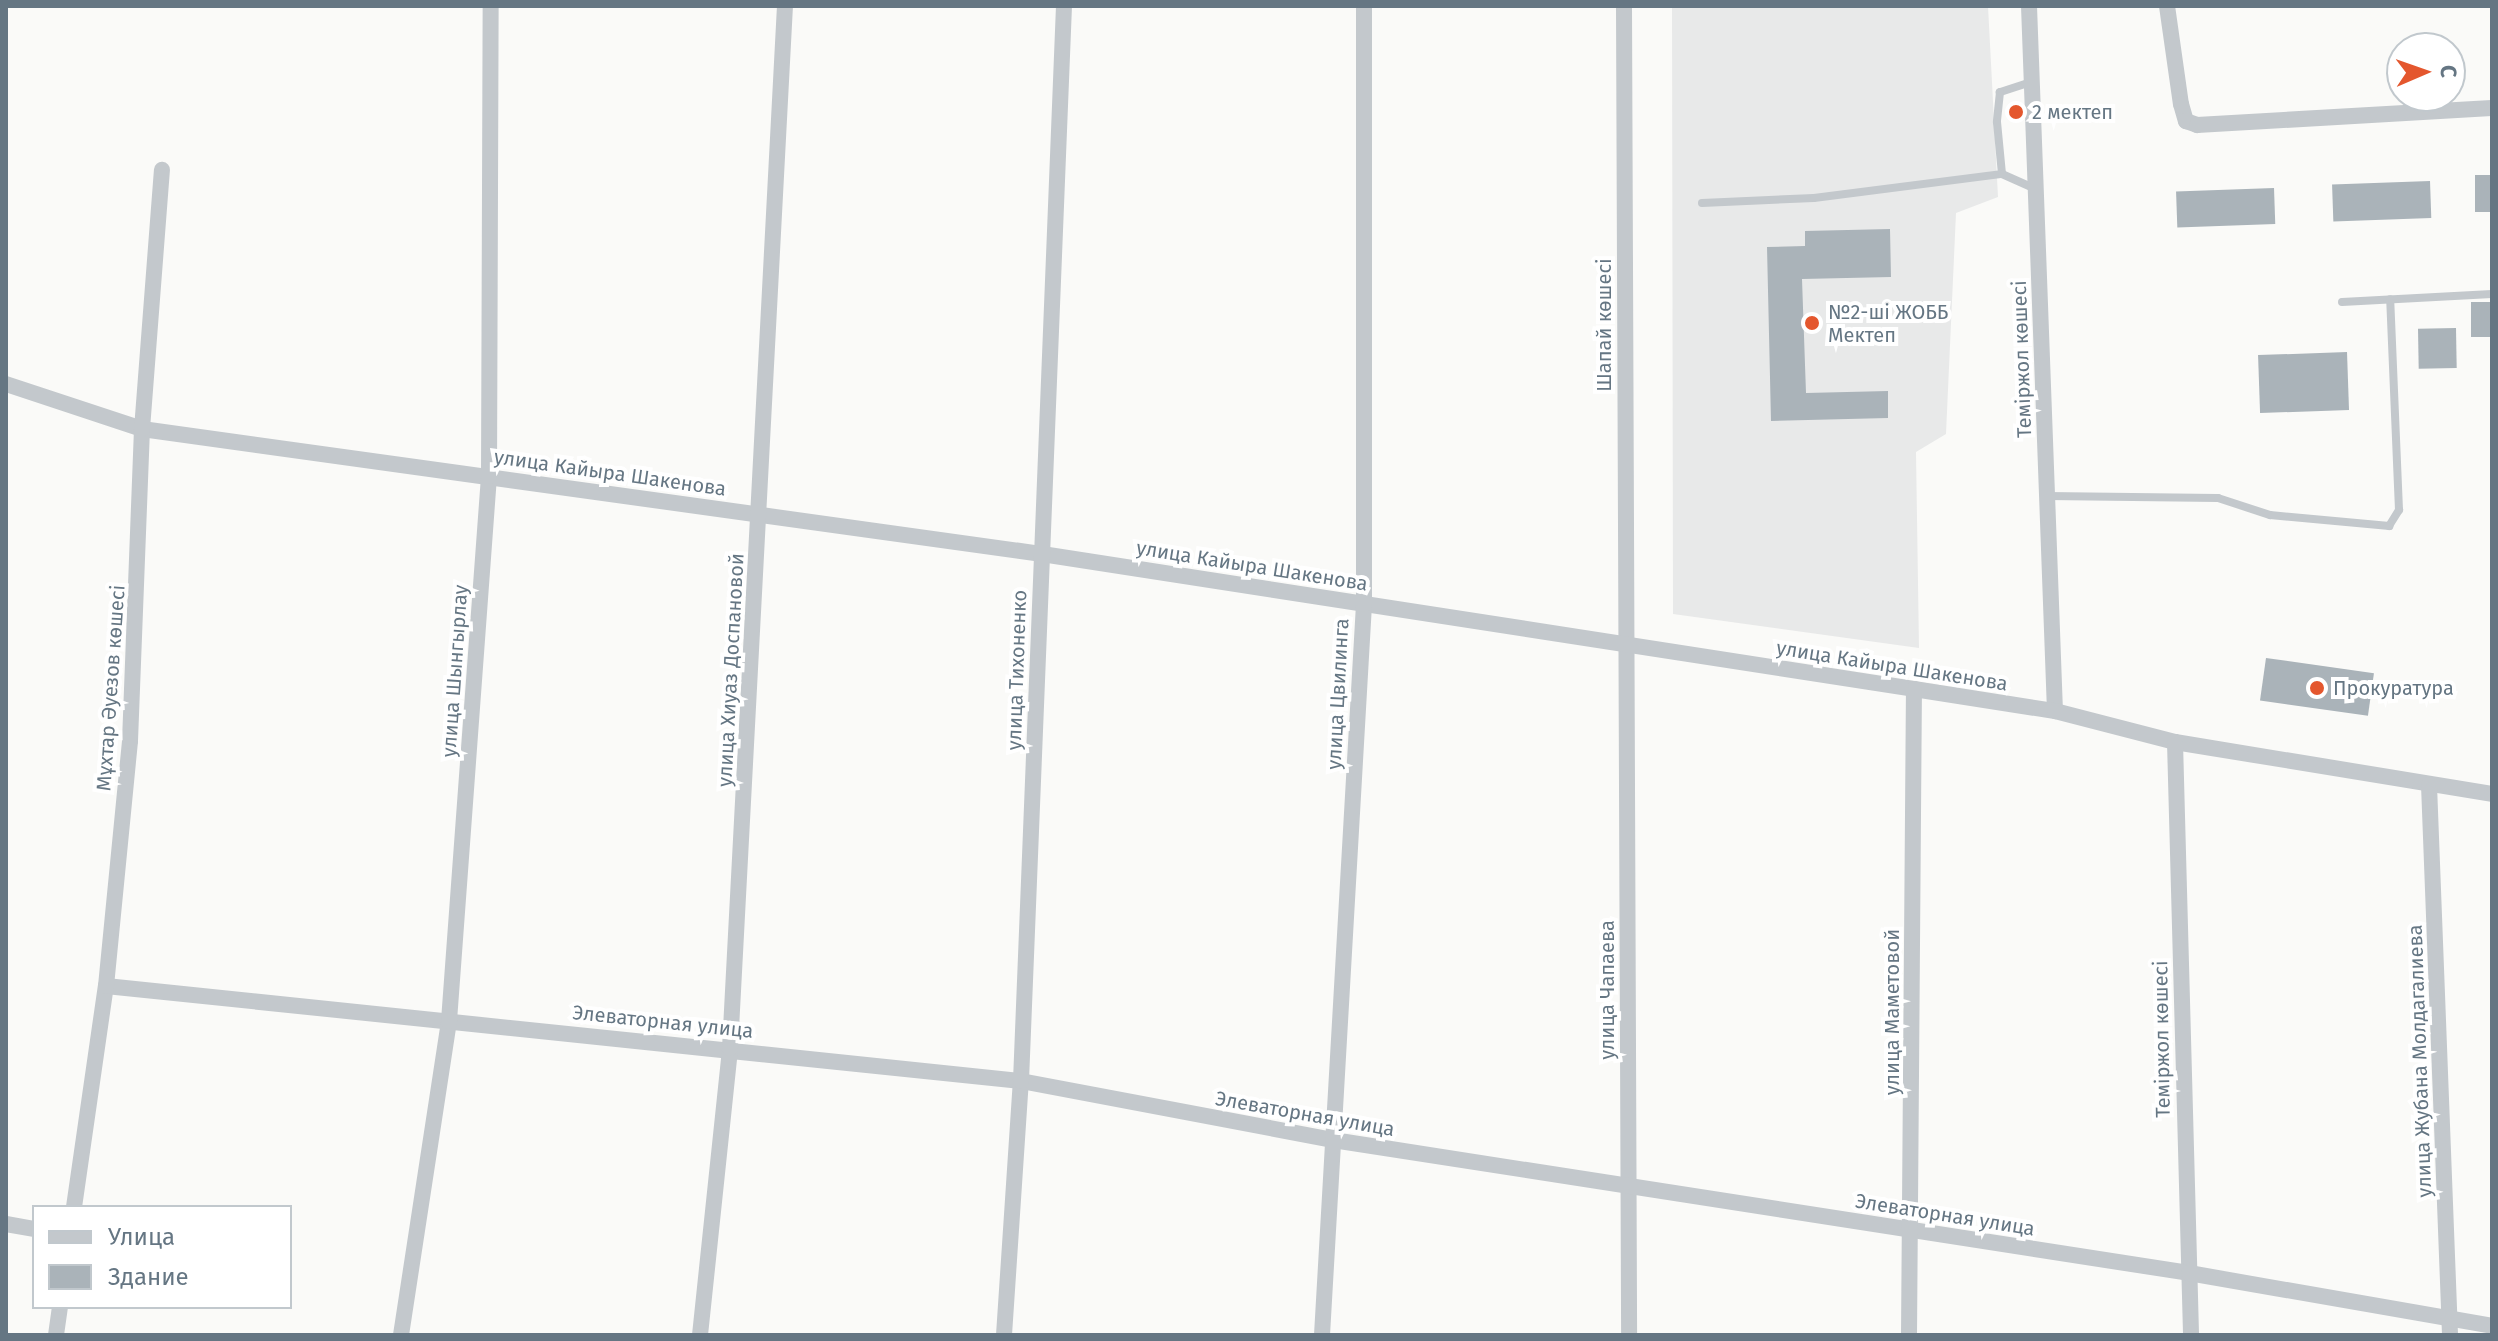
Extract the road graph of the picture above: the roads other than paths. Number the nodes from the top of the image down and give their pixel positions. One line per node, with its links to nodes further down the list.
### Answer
1 (491, 6): 19 (street, улица Шынгырлау)
2 (785, 6): 21 (street, улица Хиуаз Доспановой)
3 (1064, 6): 22 (street, улица Тихоненко)
4 (1364, 6): 23 (street, улица Цвилинга)
5 (1624, 6): 24 (street, Шапай көшесі)
6 (2029, 6): 8 (street, Теміржол көшесі)
7 (2167, 6): 9 (street)
8 (2032, 82): 11 (lane); 12 (street, Теміржол көшесі)
9 (2492, 108)
10 (162, 170): 18 (street, Мұхтар Әуезов көшесі)
11 (2002, 174): 12 (lane); 13 (lane)
12 (2036, 189): 20 (street, Теміржол көшесі)
13 (1702, 203)
14 (2492, 294): 15 (lane)
15 (2390, 299): 16 (lane); 20 (lane)
16 (2342, 302)
17 (6, 384): 18 (street, улица Кайыра Шакенова)
18 (142, 429): 19 (street, улица Кайыра Шакенова); 30 (street, Мұхтар Әуезов көшесі)
19 (489, 476): 21 (street, улица Кайыра Шакенова); 31 (street, улица Шынгырлау)
20 (2047, 496): 26 (street, Теміржол көшесі)
21 (760, 514): 22 (street, улица Кайыра Шакенова); 32 (street, улица Хиуаз Доспановой)
22 (1042, 554): 23 (street, улица Кайыра Шакенова); 33 (street, улица Тихоненко)
23 (1364, 604): 24 (street, улица Кайыра Шакенова); 34 (street, улица Цвилинга)
24 (1625, 644): 25 (street, улица Кайыра Шакенова); 35 (street, улица Чапаева)
25 (1914, 689): 26 (street, улица Кайыра Шакенова); 39 (street, улица Маметовой)
26 (2055, 711): 27 (street, улица Кайыра Шакенова)
27 (2175, 742): 28 (street, улица Кайыра Шакенова); 40 (street, Теміржол көшесі)
28 (2429, 785): 29 (street, улица Кайыра Шакенова); 42 (street, улица Жубана Молдагалиева)
29 (2492, 794)
30 (106, 986): 31 (street, Элеваторная улица); 36 (street, Мұхтар Әуезов көшесі)
31 (449, 1021): 32 (street, Элеваторная улица); 45 (street, улица Шынгырлау)
32 (730, 1048): 33 (street, Элеваторная улица); 46 (street, улица Хиуаз Доспановой)
33 (1021, 1081): 34 (street, Элеваторная улица); 47 (street, улица Тихоненко)
34 (1333, 1140): 35 (street, Элеваторная улица); 48 (street, улица Цвилинга)
35 (1628, 1188): 39 (street, Элеваторная улица); 49 (street, улица Чапаева)
36 (74, 1205)
37 (6, 1224): 38 (street)
38 (32, 1229)
39 (1910, 1229): 40 (street, Элеваторная улица); 50 (street, улица Маметовой)
40 (2189, 1273): 42 (street, Элеваторная улица); 51 (street, Теміржол көшесі)
41 (60, 1309): 44 (street)
42 (2449, 1326): 43 (street, Элеваторная улица)
43 (2492, 1326)
44 (56, 1335)
45 (401, 1335)
46 (700, 1335)
47 (1004, 1335)
48 (1322, 1335)
49 (1629, 1335)
50 (1909, 1335)
51 (2191, 1335)

